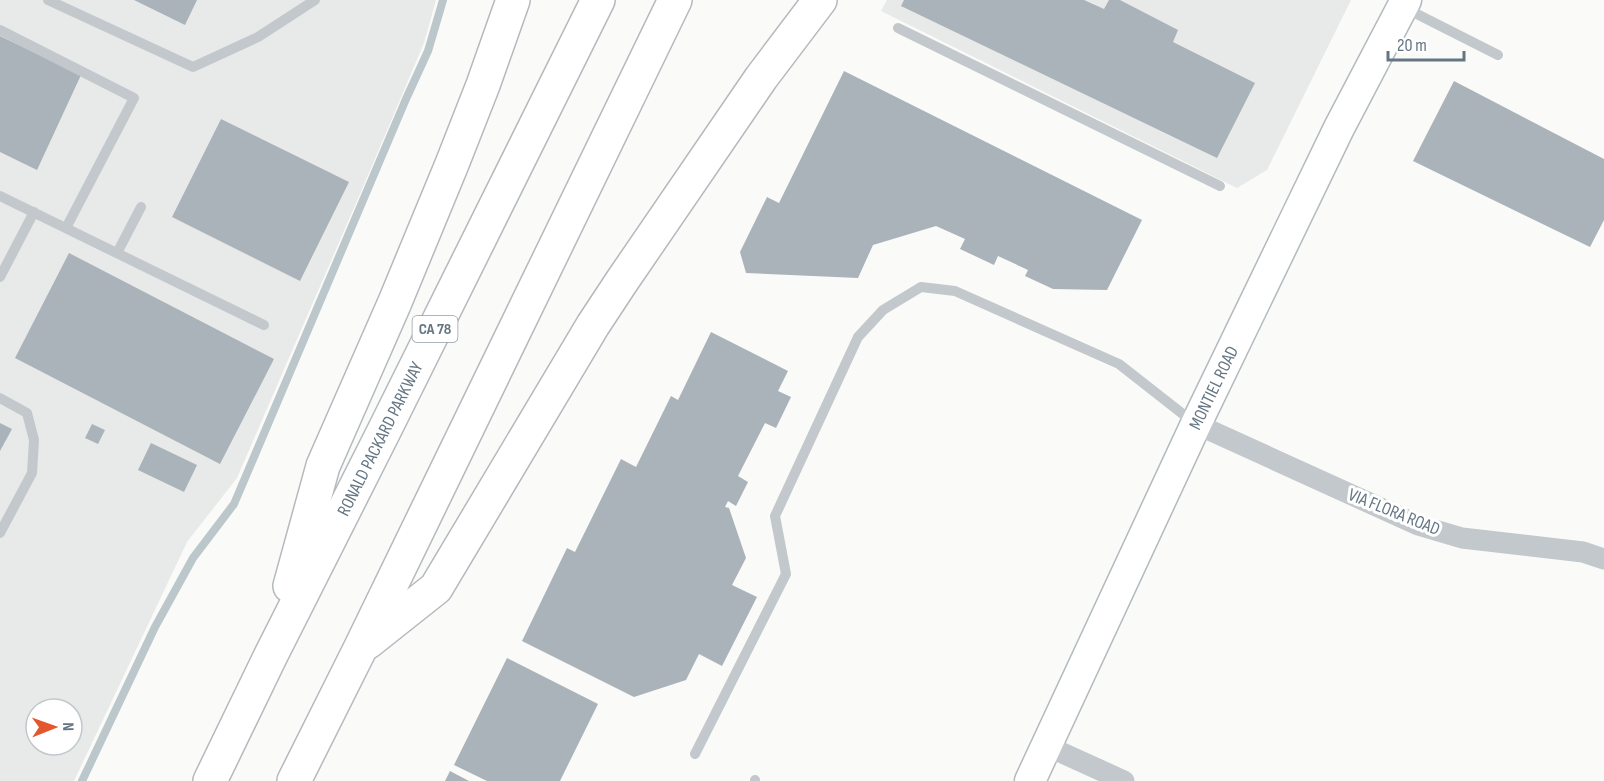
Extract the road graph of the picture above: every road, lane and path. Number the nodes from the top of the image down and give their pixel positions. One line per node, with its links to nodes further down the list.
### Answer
1 (48, 0): 2 (lane)
2 (315, 0)
3 (513, 0): 24 (highway)
4 (598, 0): 24 (highway, RONALD PACKARD PARKWAY / CA 78)
5 (675, 0): 23 (highway)
6 (820, 0): 23 (highway)
7 (1404, 4): 10 (lane); 20 (street, MONTIEL ROAD)
8 (897, 28): 11 (lane)
9 (0, 30): 15 (lane)
10 (1498, 55)
11 (1220, 186)
12 (0, 196): 14 (lane)
13 (141, 207): 16 (lane)
14 (34, 212): 15 (lane); 17 (lane)
15 (66, 228): 16 (lane)
16 (117, 253): 18 (lane)
17 (0, 277)
18 (264, 325)
19 (0, 398): 21 (lane)
20 (1196, 424): 22 (street, VIA FLORA ROAD); 25 (street, MONTIEL ROAD); 26 (lane)
21 (0, 533)
22 (1604, 559)
23 (360, 649): 28 (highway)
24 (270, 657): 27 (highway, RONALD PACKARD PARKWAY / CA 78)
25 (1047, 746): 29 (street, MONTIEL ROAD); 30 (street)
26 (695, 754)
27 (210, 781)
28 (294, 781)
29 (1030, 781)
30 (1124, 781)

